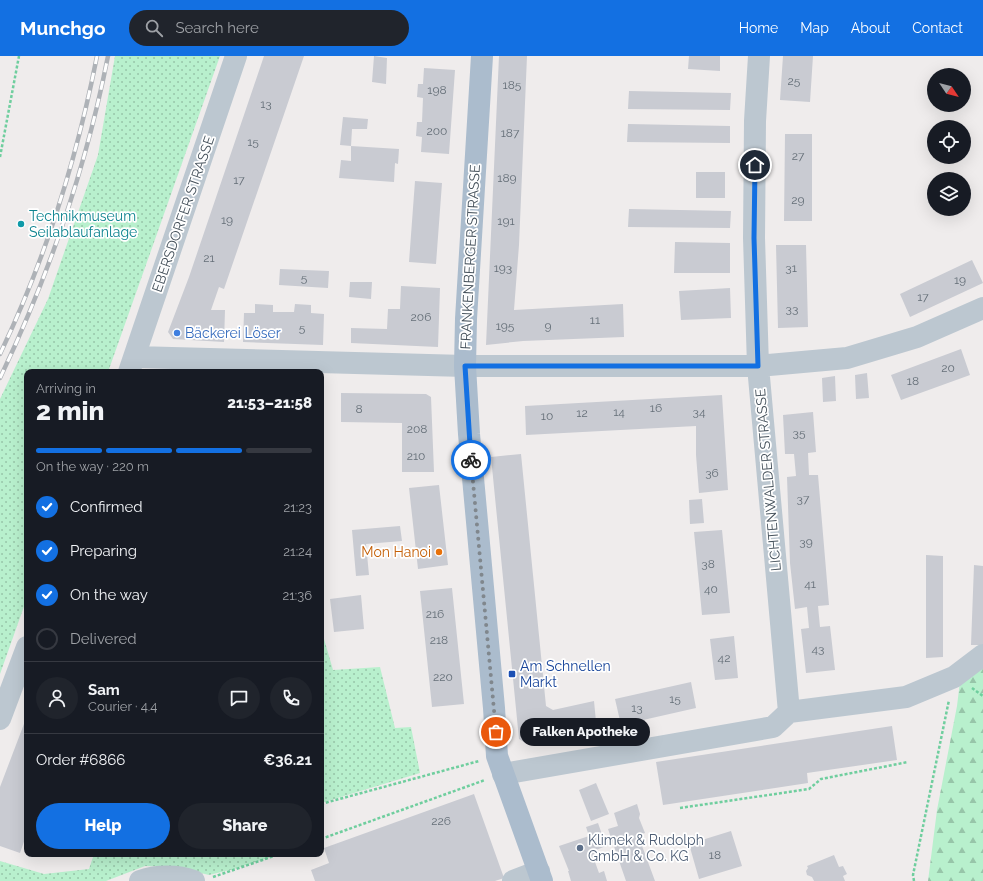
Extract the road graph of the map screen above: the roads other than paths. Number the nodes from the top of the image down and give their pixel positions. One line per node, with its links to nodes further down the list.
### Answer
1 (236, 56): 5 (street, EBERSDORFER STRASSE)
2 (482, 56): 6 (main road, FRANKENBERGER STRASSE)
3 (759, 56): 7 (street, LICHTENWALDER STRASSE)
4 (983, 308): 7 (street)
5 (132, 365): 6 (street)
6 (465, 366): 7 (street); 12 (main road, FRANKENBERGER STRASSE)
7 (758, 366): 10 (street, LICHTENWALDER STRASSE)
8 (24, 655): 11 (street)
9 (983, 655): 10 (street)
10 (790, 712): 12 (street)
11 (0, 719)
12 (500, 765): 13 (main road, FRANKENBERGER STRASSE)
13 (540, 876): 16 (street)
14 (201, 880): 15 (street)
15 (140, 881)
16 (513, 881)

